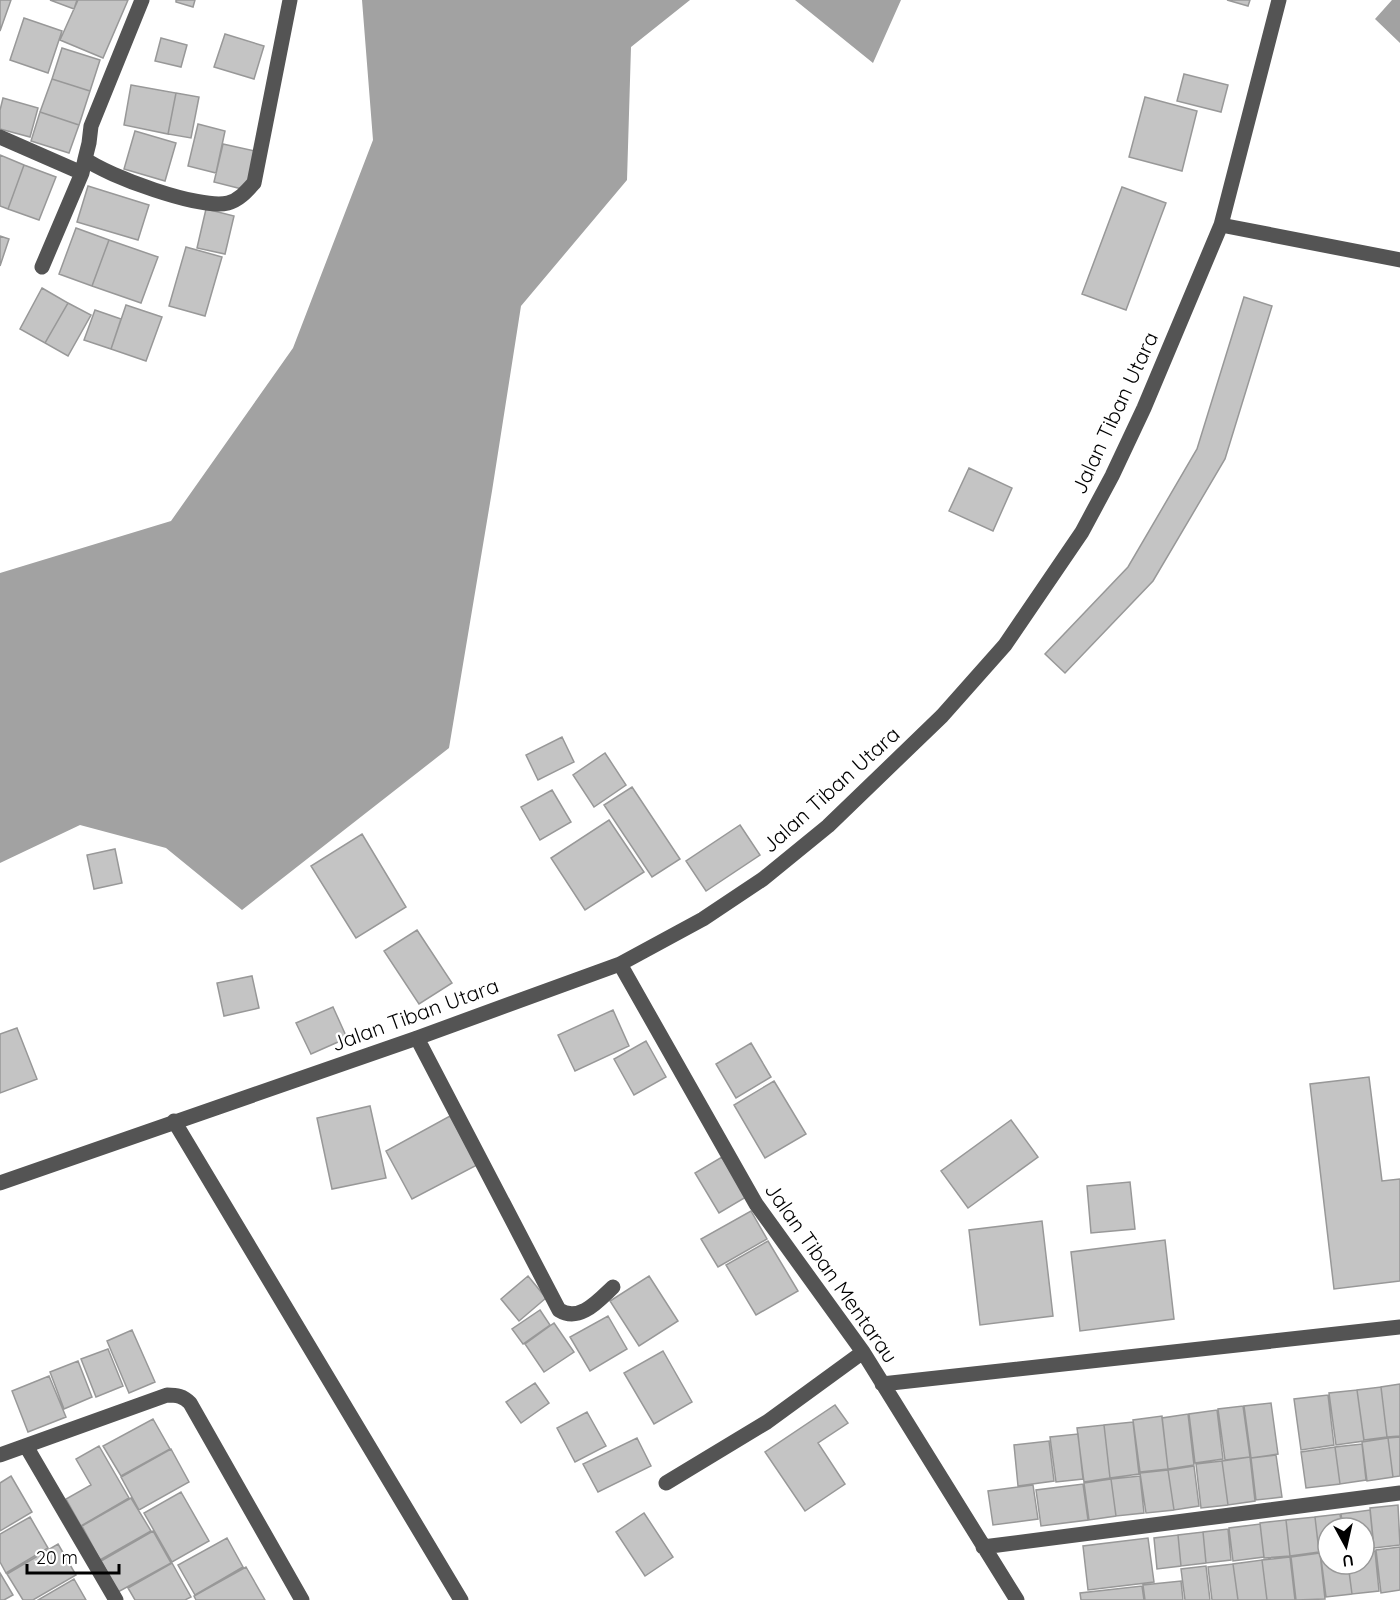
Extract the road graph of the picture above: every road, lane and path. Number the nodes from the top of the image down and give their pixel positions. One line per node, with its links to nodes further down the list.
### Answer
1 (142, 0): 5 (street)
2 (290, 0): 5 (street)
3 (1279, 0): 6 (street, Jalan Tiban Utara)
4 (0, 138): 5 (street)
5 (83, 166): 8 (street)
6 (1221, 225): 7 (street); 9 (street, Jalan Tiban Utara)
7 (1400, 260)
8 (42, 267)
9 (620, 964): 10 (street, Jalan Tiban Utara); 15 (street, Jalan Tiban Mentarau)
10 (417, 1038): 11 (street, Jalan Tiban Utara); 13 (street)
11 (174, 1121): 12 (street, Jalan Tiban Utara); 24 (street)
12 (0, 1183)
13 (614, 1287)
14 (1400, 1327): 16 (street)
15 (863, 1352): 16 (street, Jalan Tiban Mentarau); 19 (street)
16 (882, 1384): 21 (street, Jalan Tiban Mentarau)
17 (26, 1446): 18 (street); 22 (street); 23 (street)
18 (0, 1455)
19 (666, 1483)
20 (1400, 1493): 21 (street)
21 (983, 1547): 25 (street, Jalan Tiban Mentarau)
22 (116, 1600)
23 (302, 1600)
24 (461, 1600)
25 (1017, 1600)

